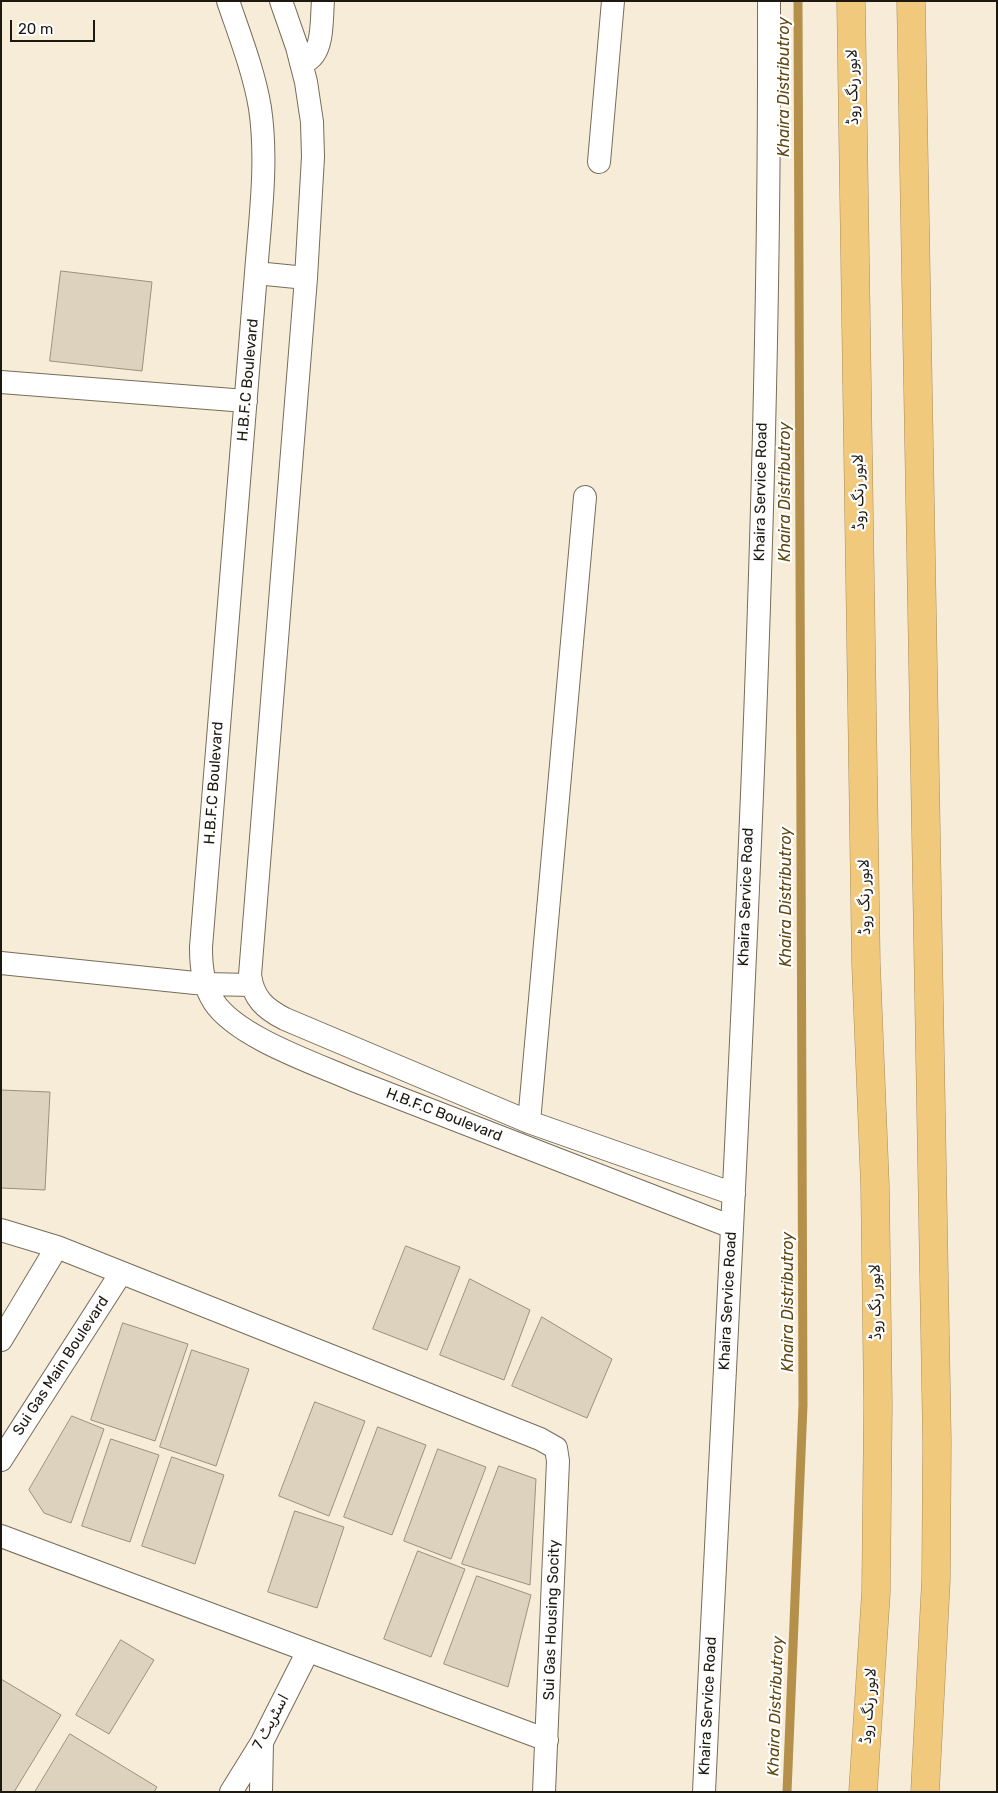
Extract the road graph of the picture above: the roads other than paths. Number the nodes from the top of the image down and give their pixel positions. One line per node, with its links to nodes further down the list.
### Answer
1 (228, 1): 10 (street, H.B.F.C Boulevard)
2 (281, 1): 8 (street, H.B.F.C Boulevard)
3 (323, 1): 8 (street)
4 (613, 1): 9 (street)
5 (769, 1): 19 (street, Khaira Service Road)
6 (851, 1): 34 (highway, لاہور رنگ روڈ)
7 (911, 1): 35 (highway)
8 (301, 63): 11 (street, H.B.F.C Boulevard)
9 (599, 162)
10 (256, 273): 11 (street); 13 (street, H.B.F.C Boulevard)
11 (306, 278): 17 (street, H.B.F.C Boulevard)
12 (1, 382): 13 (street)
13 (246, 401): 16 (street, H.B.F.C Boulevard)
14 (585, 497): 18 (street)
15 (1, 963): 16 (street)
16 (205, 984): 17 (street); 20 (street, H.B.F.C Boulevard)
17 (252, 985): 18 (street, H.B.F.C Boulevard)
18 (529, 1122): 19 (street, H.B.F.C Boulevard)
19 (734, 1194): 20 (street, Khaira Service Road)
20 (732, 1226): 33 (street, Khaira Service Road)
21 (1, 1230): 22 (street)
22 (57, 1247): 23 (street); 24 (street)
23 (122, 1272): 25 (street, Sui Gas Main Boulevard); 28 (street, Sui Gas Housing Socity)
24 (1, 1340)
25 (1, 1460)
26 (1, 1536): 27 (street)
27 (308, 1650): 28 (street); 29 (street, اسٹریٹ 7)
28 (546, 1740): 32 (street, Sui Gas Housing Socity)
29 (262, 1742): 30 (street, اسٹریٹ 7); 31 (street)
30 (231, 1792)
31 (261, 1792)
32 (544, 1792)
33 (704, 1792)
34 (863, 1792)
35 (925, 1792)

